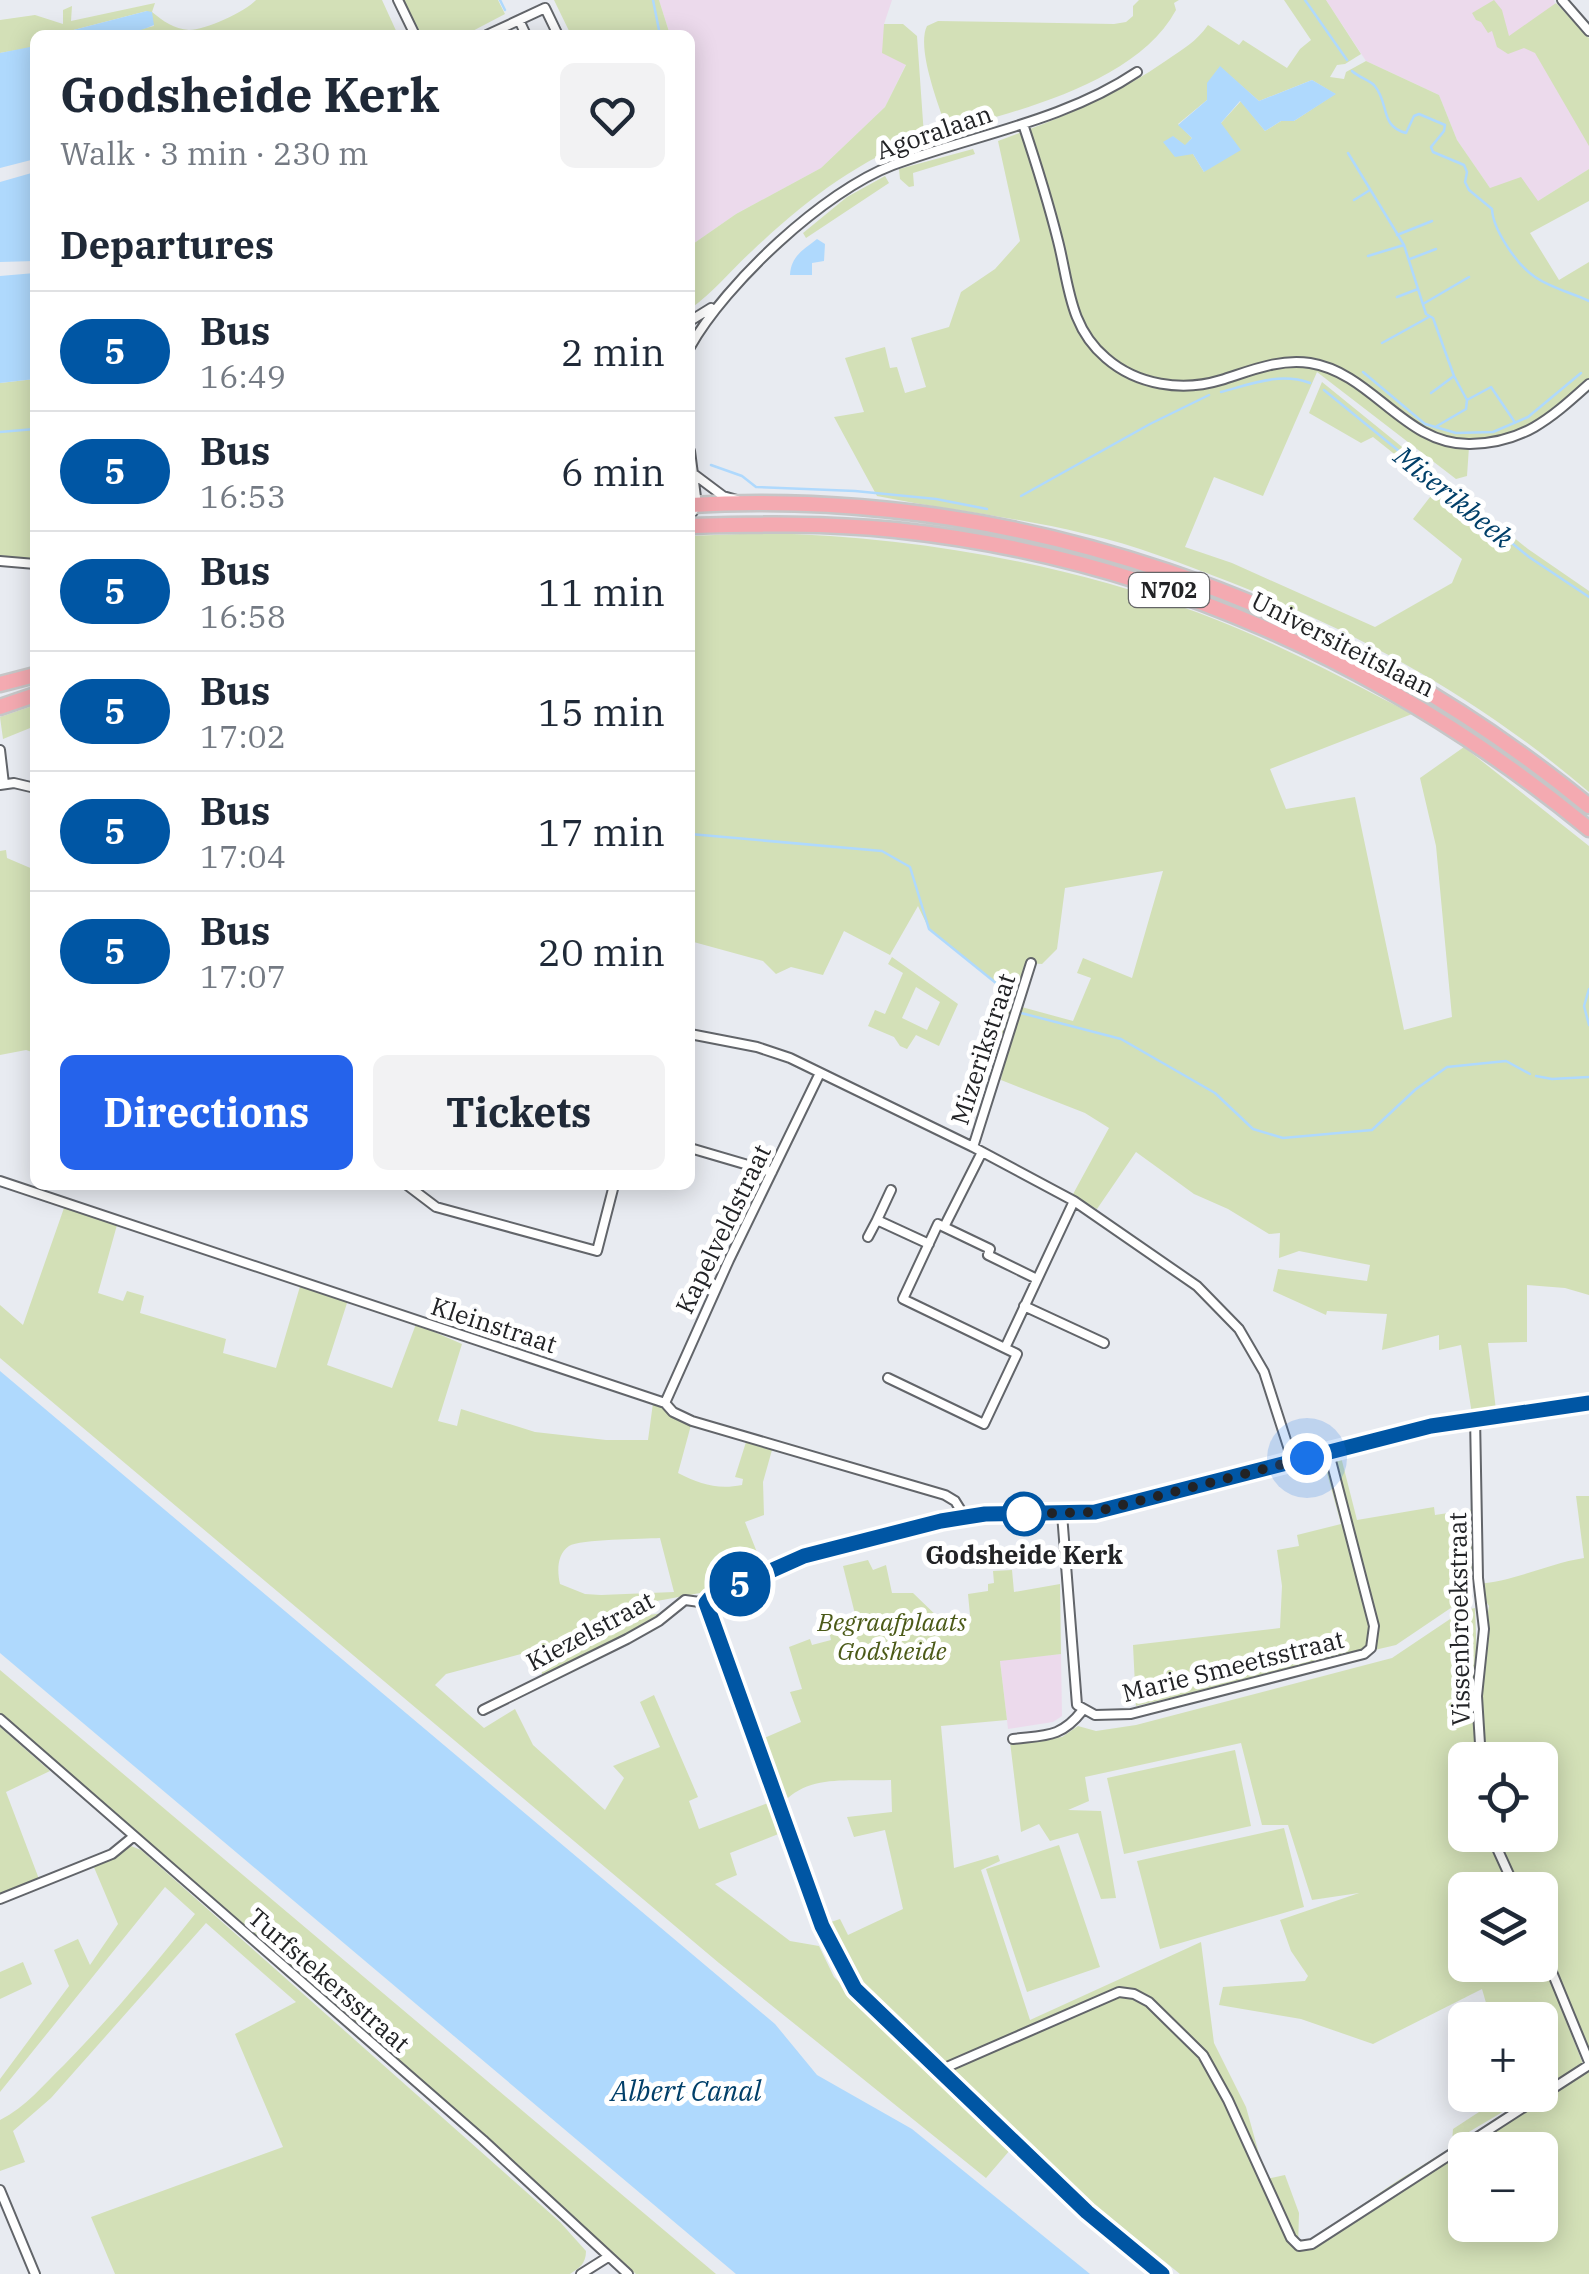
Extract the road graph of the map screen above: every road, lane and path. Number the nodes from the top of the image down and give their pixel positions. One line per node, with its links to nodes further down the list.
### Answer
1 (398, 0): 4 (street)
2 (1562, 0): 8 (street)
3 (518, 20): 5 (street); 6 (street); 7 (street)
4 (413, 30)
5 (497, 30)
6 (523, 30)
7 (556, 30)
8 (1589, 32)
9 (1137, 72): 10 (street, Agoralaan)
10 (1023, 124): 11 (street, Agoralaan); 16 (street)
11 (720, 302): 12 (street, Agoralaan); 13 (street, Agoralaan)
12 (695, 319)
13 (702, 325): 14 (street, Agoralaan); 15 (street, Agoralaan)
14 (695, 331)
15 (695, 338)
16 (1589, 384)
17 (695, 474): 18 (street)
18 (751, 503): 19 (highway, Universiteitslaan / N702); 27 (highway, Universiteitslaan / N702)
19 (695, 508)
20 (695, 526): 28 (highway, Universiteitslaan / N702)
21 (0, 561): 22 (street)
22 (30, 564)
23 (30, 676): 24 (highway)
24 (0, 684)
25 (30, 697): 26 (highway)
26 (0, 707)
27 (1470, 717): 28 (street); 32 (highway, Universiteitslaan / N702)
28 (1459, 730): 33 (highway, Universiteitslaan / N702)
29 (0, 750): 30 (street)
30 (2, 784): 31 (street)
31 (30, 787)
32 (1589, 806)
33 (1589, 829)
34 (1031, 963): 38 (street, Mizerikstraat)
35 (695, 1035): 36 (street)
36 (820, 1073): 38 (street); 39 (street, Kapelveldstraat)
37 (695, 1149): 39 (street)
38 (977, 1149): 44 (street); 46 (street, Mizerikstraat)
39 (772, 1172): 54 (street, Kapelveldstraat)
40 (0, 1182): 54 (street, Kleinstraat)
41 (413, 1190): 42 (street)
42 (613, 1190)
43 (891, 1190): 45 (street)
44 (1074, 1201): 49 (street); 58 (street)
45 (877, 1220): 47 (street); 48 (street)
46 (944, 1227): 48 (street, Mizerikstraat); 49 (street)
47 (868, 1236)
48 (929, 1244): 52 (street, Mizerikstraat)
49 (1037, 1279): 50 (street)
50 (1024, 1306): 51 (street); 52 (street)
51 (1104, 1344)
52 (1005, 1348): 53 (street)
53 (888, 1378)
54 (665, 1403): 60 (street, Kleinstraat)
55 (1589, 1403): 56 (street, Kiezelstraat)
56 (1475, 1417): 57 (street, Kiezelstraat); 66 (street, Vissenbroekstraat)
57 (1329, 1453): 58 (street, Kiezelstraat); 63 (street, Marie Smeetsstraat)
58 (1293, 1462): 59 (street, Kiezelstraat)
59 (1062, 1514): 60 (street, Kiezelstraat); 63 (street)
60 (965, 1517): 61 (street, Kiezelstraat)
61 (706, 1603): 62 (street, Kiezelstraat); 71 (street)
62 (483, 1710)
63 (1082, 1711): 65 (street)
64 (0, 1719): 67 (street, Turfstekersstraat)
65 (1014, 1738)
66 (1481, 1742)
67 (134, 1836): 68 (street); 73 (street, Turfstekersstraat)
68 (0, 1899)
69 (1556, 1982): 70 (street)
70 (1589, 2064): 71 (street)
71 (940, 2070): 77 (street)
72 (0, 2190): 74 (street)
73 (608, 2257): 75 (street); 76 (street, Turfstekersstraat)
74 (35, 2274)
75 (581, 2274)
76 (628, 2274)
77 (1162, 2274)

